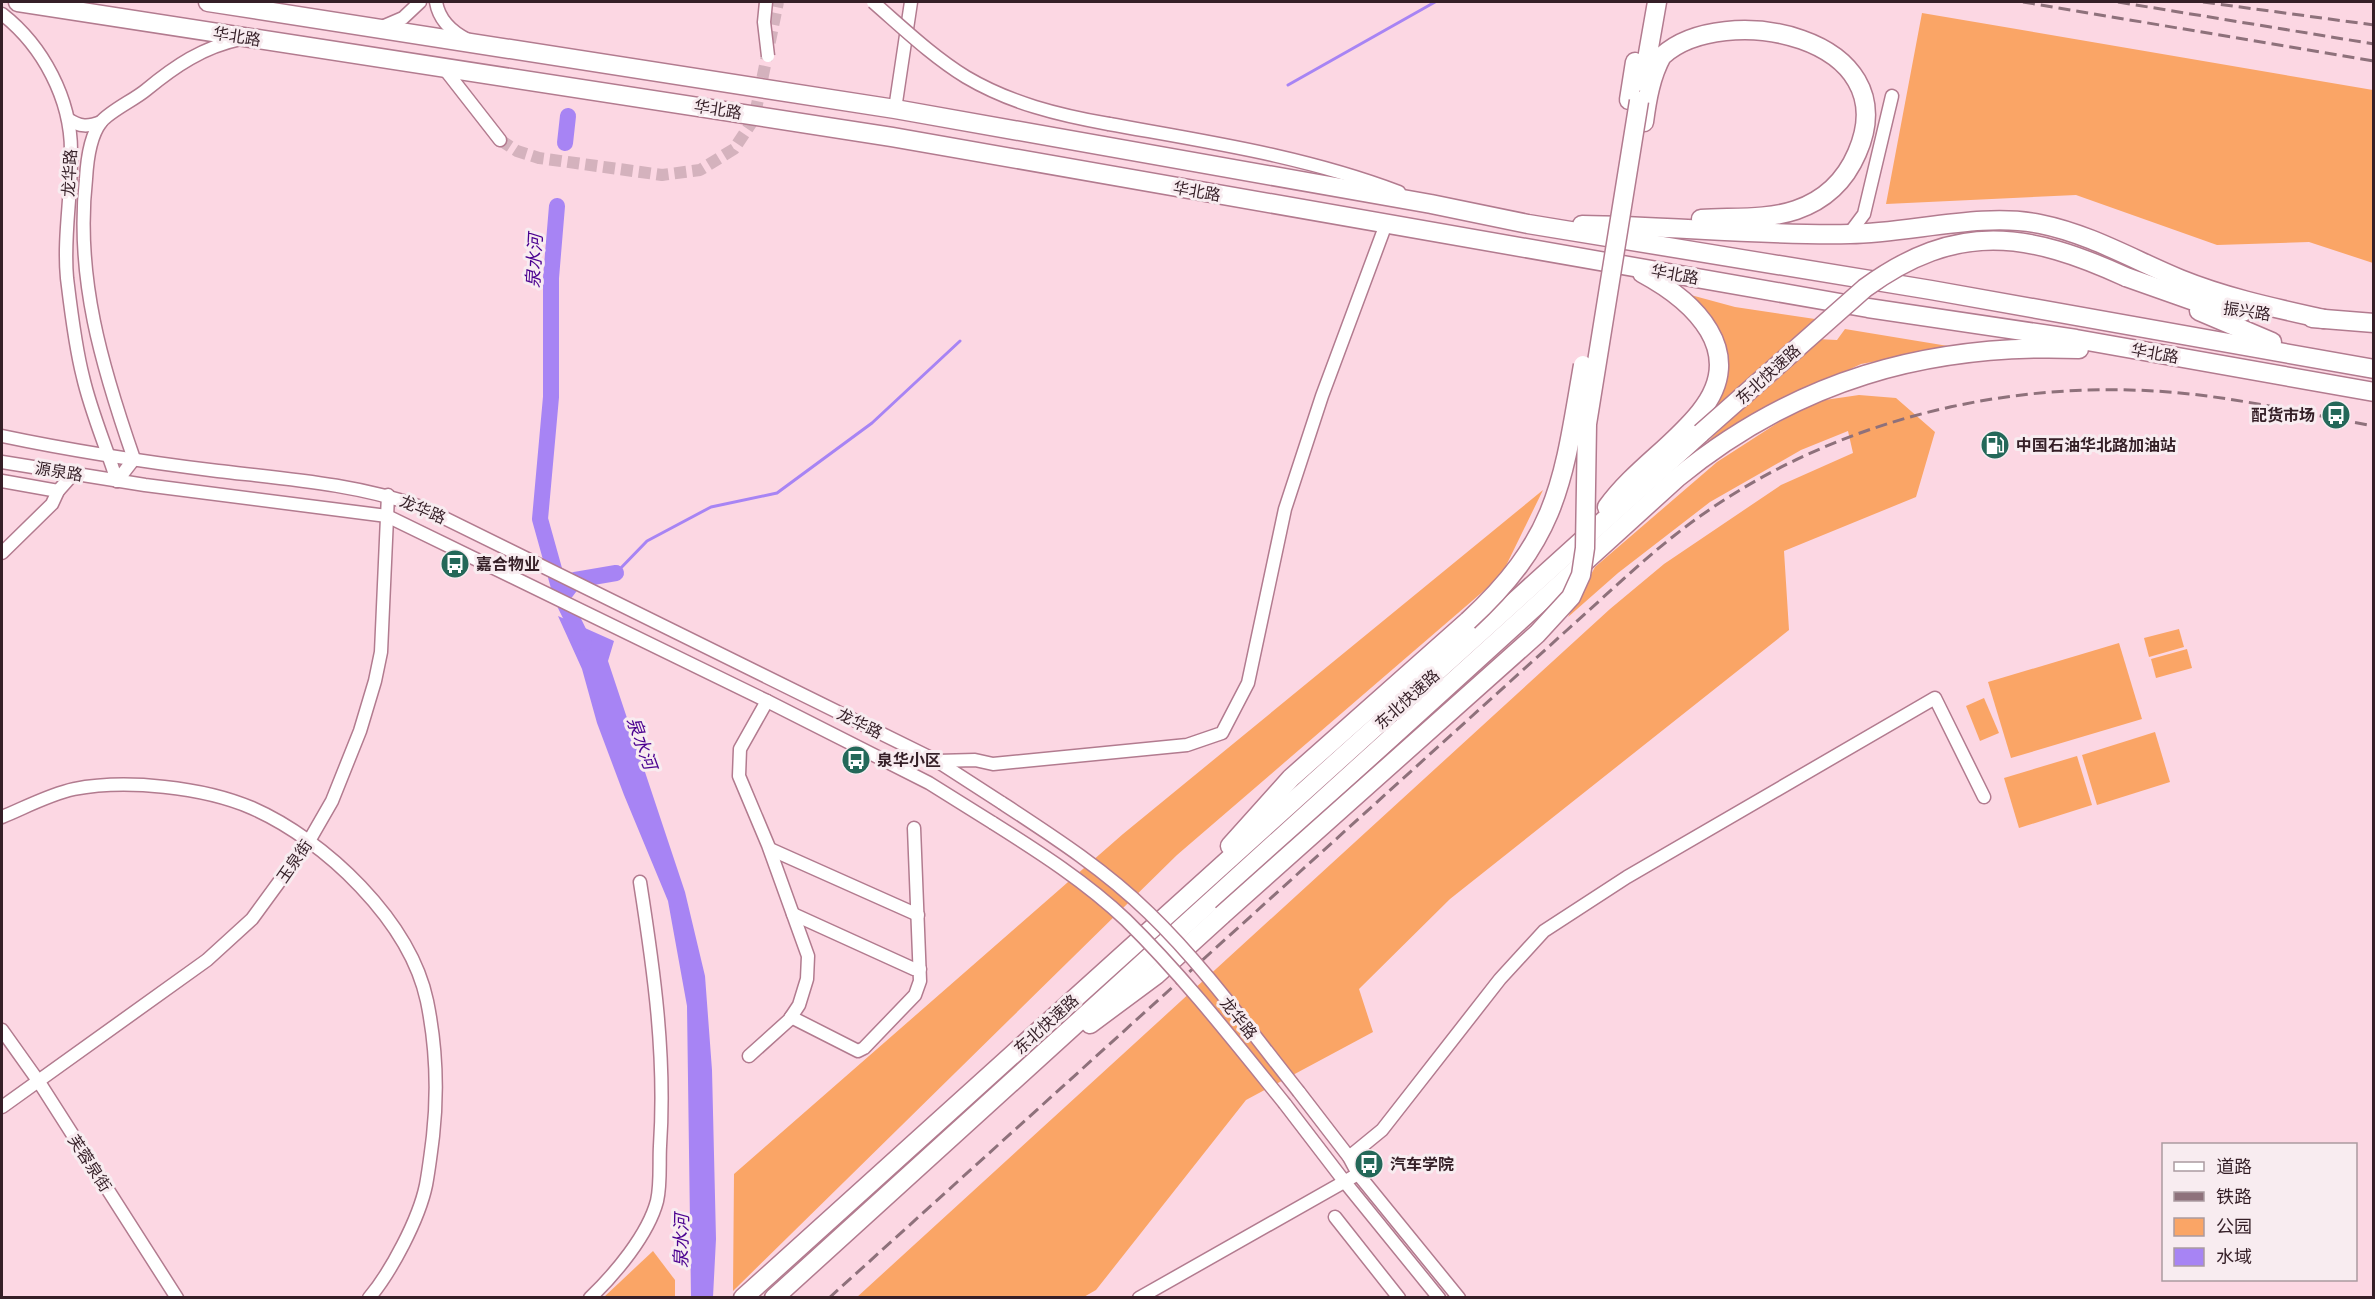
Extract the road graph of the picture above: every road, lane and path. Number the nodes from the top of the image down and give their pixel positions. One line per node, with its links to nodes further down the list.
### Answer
1 (18, 2): 14 (highway, 华北路)
2 (208, 2): 12 (highway, 华北路)
3 (420, 2): 12 (street)
4 (436, 2): 15 (street)
5 (766, 2): 16 (street, bridge)
6 (873, 2): 24 (street, bridge)
7 (911, 2): 20 (street)
8 (1645, 2): 19 (highway)
9 (1657, 2): 19 (highway)
10 (2, 14): 21 (street, 龙华路)
11 (1701, 18): 19 (highway)
12 (380, 28): 15 (highway, 华北路)
13 (1824, 32): 27 (highway)
14 (249, 38): 17 (highway, 华北路); 22 (street)
15 (471, 42): 20 (highway, 华北路)
16 (768, 57)
17 (443, 67): 23 (street); 25 (highway, 华北路)
18 (1892, 96): 28 (street)
19 (1638, 101): 57 (highway, bridge); 64 (highway, bridge)
20 (895, 109): 24 (highway, 华北路)
21 (68, 119): 22 (street); 38 (street, 龙华路)
22 (101, 122): 39 (street)
23 (500, 140)
24 (1431, 204): 26 (highway, 华北路)
25 (1386, 224): 29 (highway, 华北路); 50 (street)
26 (1528, 224): 27 (highway); 34 (highway, 华北路)
27 (1649, 226): 28 (highway)
28 (1849, 234): 31 (highway)
29 (1617, 264): 33 (highway, 华北路); 47 (highway)
30 (2126, 277): 31 (highway, 振兴路); 34 (highway); 47 (highway, 东北快速路, bridge)
31 (2324, 319): 32 (highway, 振兴路)
32 (2373, 323)
33 (2171, 356): 36 (highway, 华北路); 64 (highway, 东北快速路)
34 (2340, 363): 35 (highway, 华北路)
35 (2373, 369)
36 (2373, 392)
37 (2, 436): 38 (street, 源泉路)
38 (109, 457): 39 (street, 龙华路); 43 (street, 龙华路)
39 (134, 459): 43 (street); 45 (street, 龙华路)
40 (2, 462): 41 (street, 源泉路)
41 (74, 473): 43 (street, 源泉路); 44 (street)
42 (2, 481): 44 (street)
43 (117, 481): 46 (street, 龙华路)
44 (58, 490): 48 (street)
45 (388, 495): 46 (street, 玉泉街); 50 (street, 龙华路)
46 (387, 516): 49 (street, 龙华路); 54 (street, 玉泉街)
47 (1586, 537): 57 (highway, 东北快速路)
48 (2, 553)
49 (768, 701): 55 (street); 69 (street, 龙华路, bridge)
50 (937, 761): 67 (street, 龙华路, bridge)
51 (1984, 798): 67 (street)
52 (2, 816): 54 (street)
53 (914, 828): 59 (street)
54 (309, 841): 65 (street, 玉泉街); 72 (street)
55 (770, 849): 58 (street); 59 (street)
56 (640, 882): 73 (street)
57 (1188, 896): 74 (highway, 东北快速路)
58 (793, 914): 60 (street); 61 (street)
59 (918, 915): 60 (street)
60 (920, 969): 61 (street)
61 (790, 1017): 63 (street)
62 (2, 1030): 65 (street, 芙蓉泉街)
63 (749, 1056)
64 (1034, 1062): 75 (highway, 东北快速路)
65 (39, 1082): 66 (street, 玉泉街); 71 (street, 芙蓉泉街)
66 (2, 1107)
67 (1349, 1157): 68 (street, 龙华路)
68 (1358, 1174): 69 (street); 79 (street, 龙华路)
69 (1344, 1181): 76 (street); 78 (street, 龙华路)
70 (1335, 1217): 77 (street)
71 (177, 1298)
72 (369, 1298)
73 (590, 1298)
74 (743, 1298)
75 (774, 1298)
76 (1139, 1298)
77 (1399, 1298)
78 (1438, 1298)
79 (1459, 1298)

